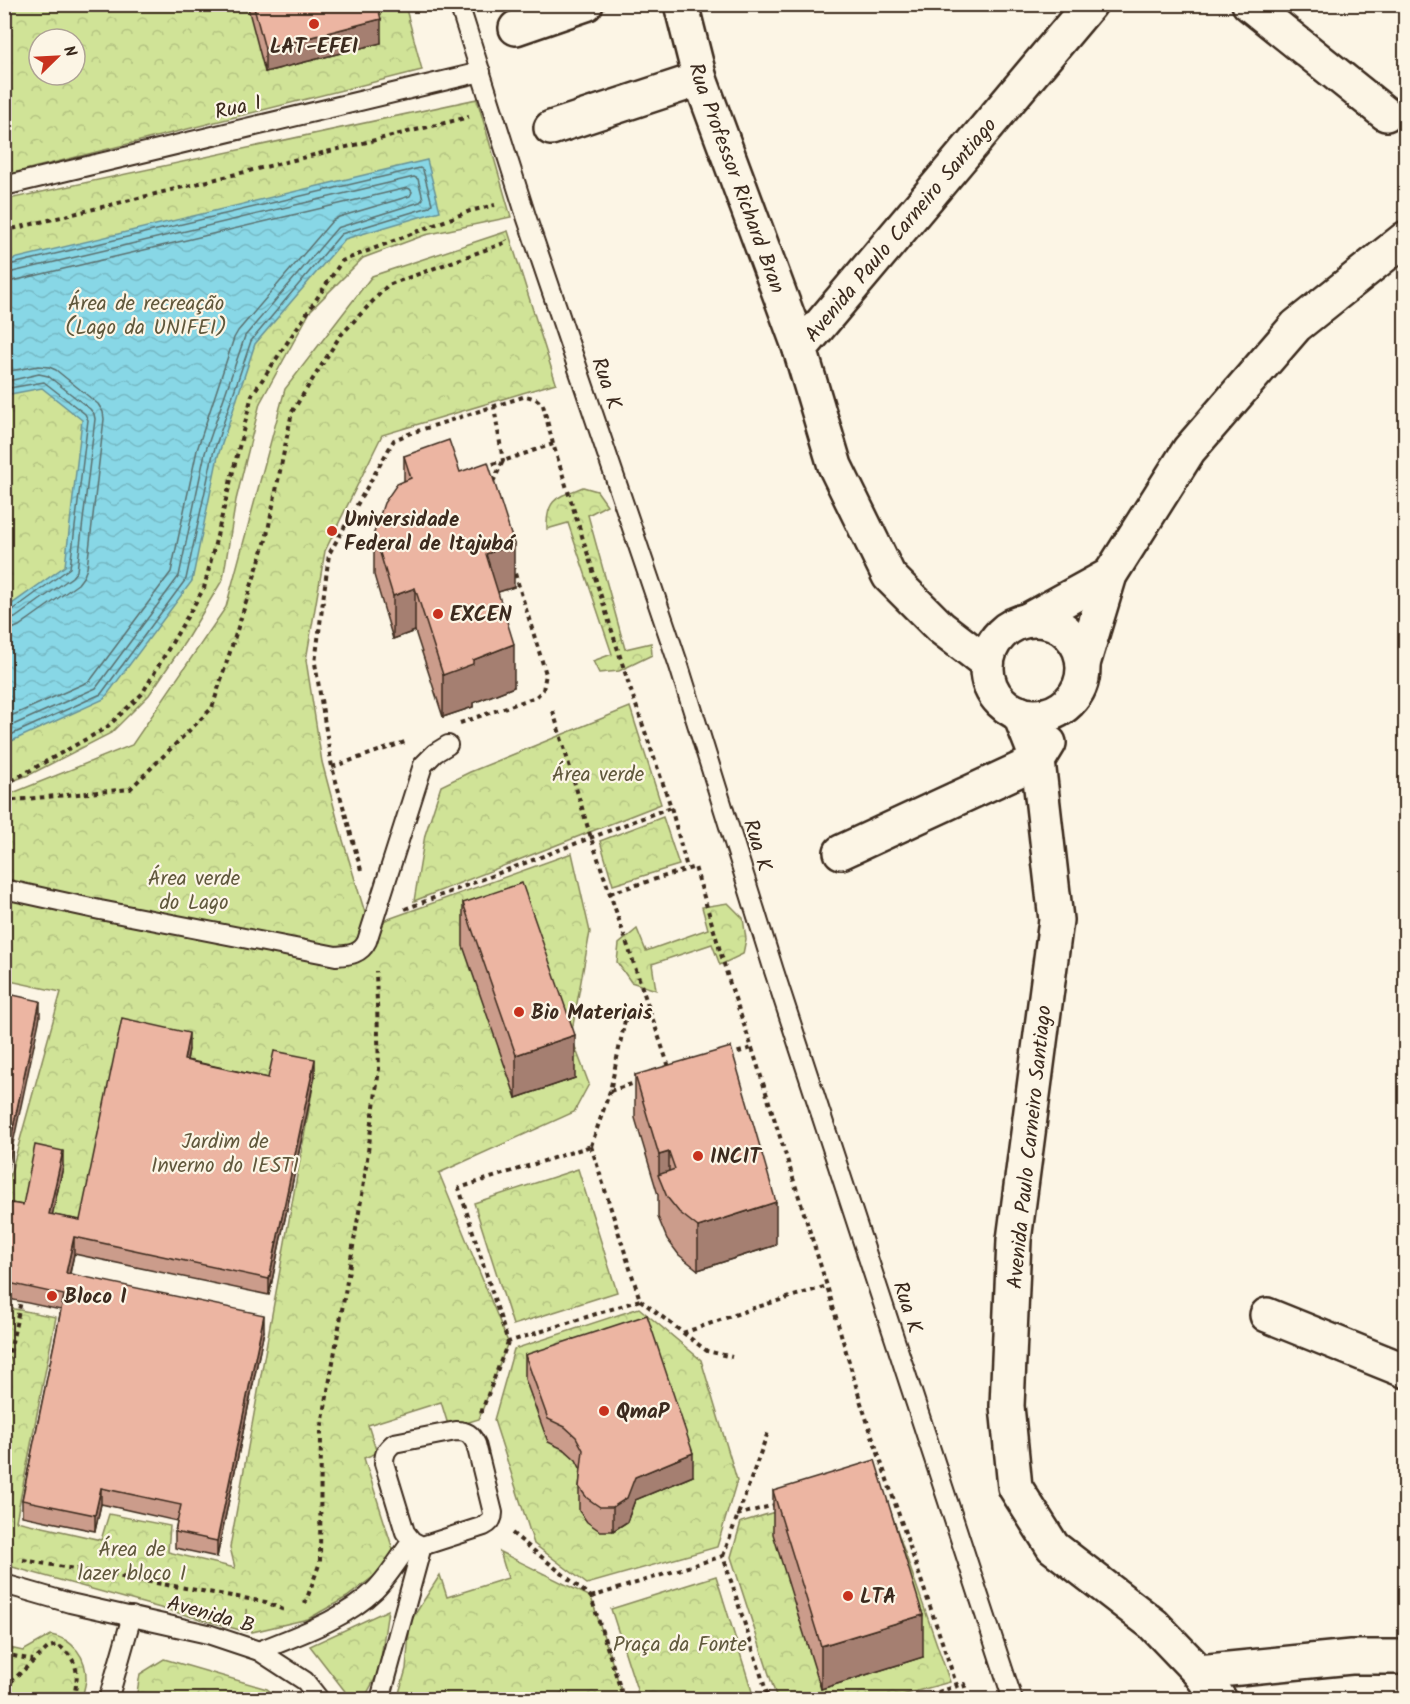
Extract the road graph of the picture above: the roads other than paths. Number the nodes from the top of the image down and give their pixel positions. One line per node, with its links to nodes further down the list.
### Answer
1 (459, 4): 7 (lane, Rua K)
2 (586, 4): 6 (street)
3 (681, 4): 8 (street, Rua Professor Richard Bran)
4 (1090, 4): 13 (street, Avenida Paulo Carneiro Santiago)
5 (1249, 4): 9 (street)
6 (516, 28)
7 (481, 72): 11 (lane, Rua I); 35 (lane, Rua K)
8 (700, 79): 10 (street); 13 (street, Rua Professor Richard Bran)
9 (1386, 114)
10 (551, 128)
11 (4, 186)
12 (1406, 238): 14 (street)
13 (800, 349): 16 (street, Avenida Paulo Carneiro Santiago)
14 (1110, 574): 15 (street); 18 (street)
15 (1020, 622): 16 (street); 17 (street); 18 (street)
16 (940, 627): 17 (street, Avenida Paulo Carneiro Santiago)
17 (987, 663): 19 (street)
18 (1079, 680): 19 (street); 21 (street)
19 (1018, 713): 21 (street, Avenida Paulo Carneiro Santiago)
20 (448, 745): 23 (lane)
21 (1038, 761): 22 (street); 31 (street, Avenida Paulo Carneiro Santiago)
22 (841, 852)
23 (4, 889)
24 (1267, 1315): 25 (street)
25 (1406, 1371)
26 (417, 1544): 26 (lane); 29 (lane); 34 (lane)
27 (4, 1584): 28 (lane, Avenida B)
28 (132, 1616): 29 (lane, Avenida B); 32 (lane)
29 (259, 1651): 33 (lane, Avenida B)
30 (1406, 1657): 31 (street)
31 (1199, 1672): 36 (street, Avenida Paulo Carneiro Santiago)
32 (108, 1700)
33 (320, 1700)
34 (380, 1700)
35 (1013, 1700)
36 (1220, 1700)

